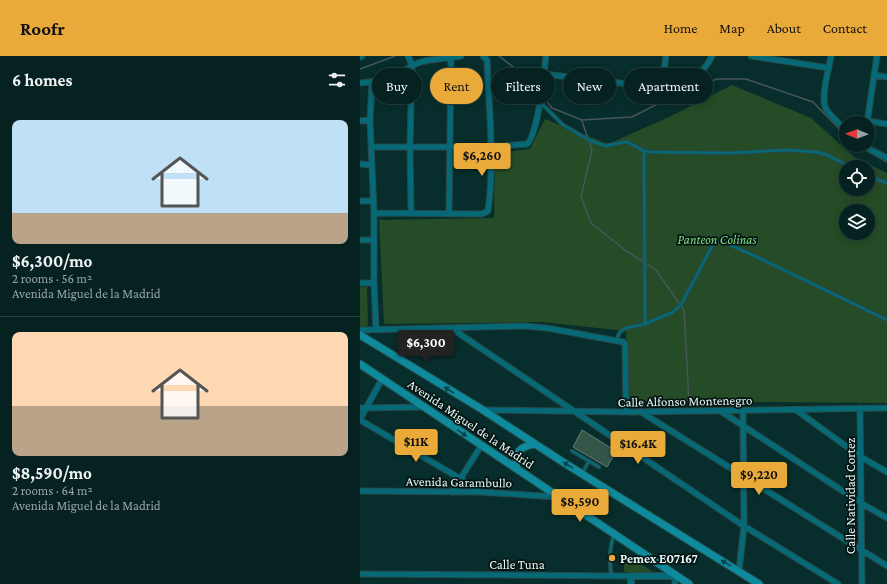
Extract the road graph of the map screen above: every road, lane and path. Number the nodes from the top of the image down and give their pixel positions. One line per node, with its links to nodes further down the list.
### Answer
1 (461, 56): 9 (street)
2 (483, 56): 32 (street)
3 (546, 56): 11 (street)
4 (666, 56): 12 (street)
5 (712, 56): 13 (street)
6 (751, 56): 14 (street)
7 (831, 56): 14 (street)
8 (877, 56): 15 (street)
9 (451, 58): 10 (street); 30 (street)
10 (409, 60): 29 (street)
11 (545, 68)
12 (664, 68)
13 (705, 68)
14 (829, 68): 26 (street)
15 (874, 74): 17 (street); 23 (street)
16 (555, 75): 20 (street)
17 (887, 77)
18 (372, 82): 19 (street); 24 (street)
19 (360, 83)
20 (624, 83)
21 (539, 104): 32 (street)
22 (543, 104): 33 (lane)
23 (868, 116)
24 (370, 120): 25 (street); 31 (street)
25 (360, 121)
26 (839, 123)
27 (875, 123): 28 (street)
28 (887, 124)
29 (410, 146): 30 (street); 31 (street); 44 (street)
30 (450, 146): 32 (street); 45 (street)
31 (371, 147): 38 (street)
32 (490, 147): 45 (street)
33 (644, 151): 36 (lane); 51 (lane)
34 (874, 152): 35 (street)
35 (887, 158)
36 (839, 161)
37 (360, 164): 38 (street)
38 (372, 164): 42 (street)
39 (875, 179): 40 (lane)
40 (887, 183)
41 (360, 201): 42 (street)
42 (373, 201): 43 (street)
43 (374, 213): 44 (street); 47 (street)
44 (411, 213): 45 (street)
45 (449, 214)
46 (360, 240): 47 (street)
47 (374, 240): 49 (street)
48 (360, 283): 49 (street)
49 (374, 283): 53 (street)
50 (887, 320): 51 (lane)
51 (645, 324): 56 (lane)
52 (451, 328): 53 (street); 56 (street); 67 (street)
53 (376, 329): 54 (street)
54 (360, 330)
55 (360, 335): 64 (main road, Avenida Miguel de la Madrid, one-way to 55)
56 (616, 341): 68 (street)
57 (360, 364): 58 (main road, Avenida Miguel de la Madrid)
58 (382, 379): 59 (main road, Avenida Miguel de la Madrid); 61 (street)
59 (424, 407): 61 (street); 74 (main road, Avenida Miguel de la Madrid, one-way to 74)
60 (360, 408): 61 (street)
61 (366, 408): 71 (street)
62 (860, 408): 63 (street, Calle Alfonso Montenegro); 65 (street, Calle Alfonso Montenegro); 76 (street, Calle Natividad Cortez)
63 (887, 408)
64 (483, 410): 67 (street, Calle Alfonso Montenegro); 73 (main road, Avenida Miguel de la Madrid)
65 (796, 410): 66 (street, Calle Alfonso Montenegro); 76 (street)
66 (743, 411): 70 (street, Calle Alfonso Montenegro); 72 (street)
67 (574, 412): 68 (street, Calle Alfonso Montenegro); 90 (street)
68 (626, 412): 69 (street, Calle Alfonso Montenegro)
69 (641, 412): 70 (street, Calle Alfonso Montenegro); 82 (street)
70 (721, 412): 72 (street)
71 (360, 419): 83 (street)
72 (743, 426): 82 (street); 88 (street)
73 (535, 444): 79 (main road); 81 (main road, Avenida Miguel de la Madrid, one-way to 73)
74 (481, 446): 79 (main road, Avenida Miguel de la Madrid); 83 (street)
75 (572, 450): 77 (lane)
76 (861, 457): 80 (street); 88 (street, Calle Natividad Cortez)
77 (590, 461): 78 (lane); 81 (lane)
78 (599, 467)
79 (516, 468): 87 (main road, Avenida Miguel de la Madrid)
80 (887, 472)
81 (582, 474): 94 (main road, Avenida Miguel de la Madrid, one-way to 81)
82 (744, 476): 90 (street); 92 (street)
83 (461, 479): 85 (street); 86 (street)
84 (360, 491): 85 (street, Avenida Garambullo)
85 (452, 492): 86 (street, Avenida Garambullo)
86 (481, 492): 87 (street, Avenida Garambullo)
87 (557, 497): 91 (main road, Avenida Miguel de la Madrid)
88 (861, 503): 89 (street); 92 (street, Calle Natividad Cortez)
89 (887, 518)
90 (744, 526): 94 (street); 103 (street)
91 (614, 535): 96 (lane); 98 (main road, Avenida Miguel de la Madrid)
92 (861, 549): 93 (street); 104 (street, Calle Natividad Cortez)
93 (887, 566)
94 (739, 571): 102 (main road, Avenida Miguel de la Madrid)
95 (360, 574): 96 (street, Calle Tuna)
96 (611, 576): 97 (street, Calle Tuna)
97 (632, 576): 98 (street, Calle Tuna); 99 (street)
98 (675, 576): 100 (street); 101 (main road, Avenida Miguel de la Madrid)
99 (632, 584)
100 (675, 584)
101 (689, 584)
102 (759, 584)
103 (838, 584)
104 (862, 584)

